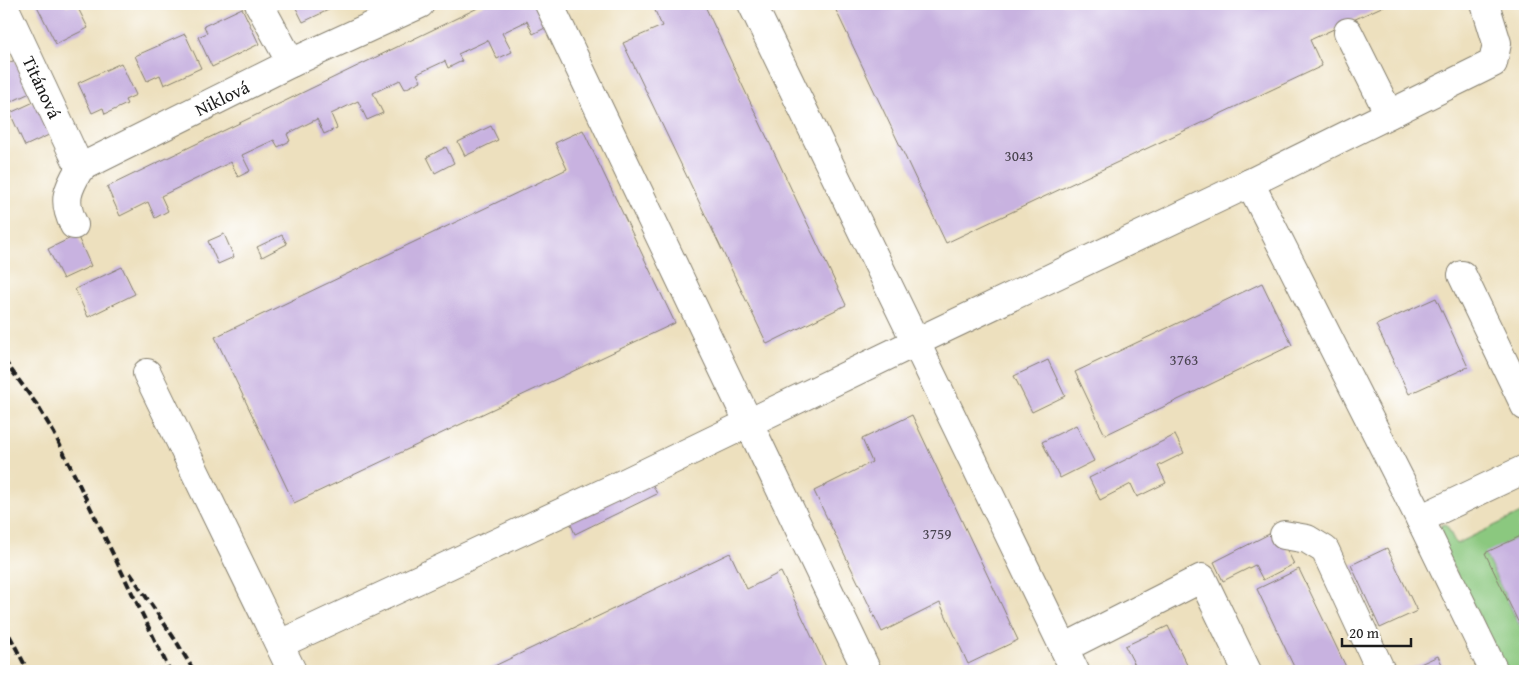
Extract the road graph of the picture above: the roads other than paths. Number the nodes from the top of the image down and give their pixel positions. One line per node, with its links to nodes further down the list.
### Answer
1 (259, 4): 8 (street)
2 (420, 4): 8 (street, Niklová)
3 (549, 4): 17 (street)
4 (752, 4): 14 (street)
5 (1485, 4): 9 (street)
6 (4, 6): 10 (street, Titánová)
7 (1348, 32): 9 (street)
8 (291, 63): 10 (street, Niklová)
9 (1389, 114): 11 (street)
10 (80, 168): 12 (street)
11 (1250, 183): 14 (street); 19 (street)
12 (74, 225)
13 (1462, 275): 16 (street)
14 (916, 342): 17 (street); 22 (street)
15 (146, 373): 21 (street)
16 (1525, 406)
17 (748, 424): 21 (street); 24 (street)
18 (1525, 469): 19 (street)
19 (1420, 519): 27 (street)
20 (1284, 535): 26 (street)
21 (280, 644): 23 (street)
22 (1070, 660): 25 (street)
23 (292, 671)
24 (867, 671)
25 (1247, 671)
26 (1381, 671)
27 (1494, 671)

